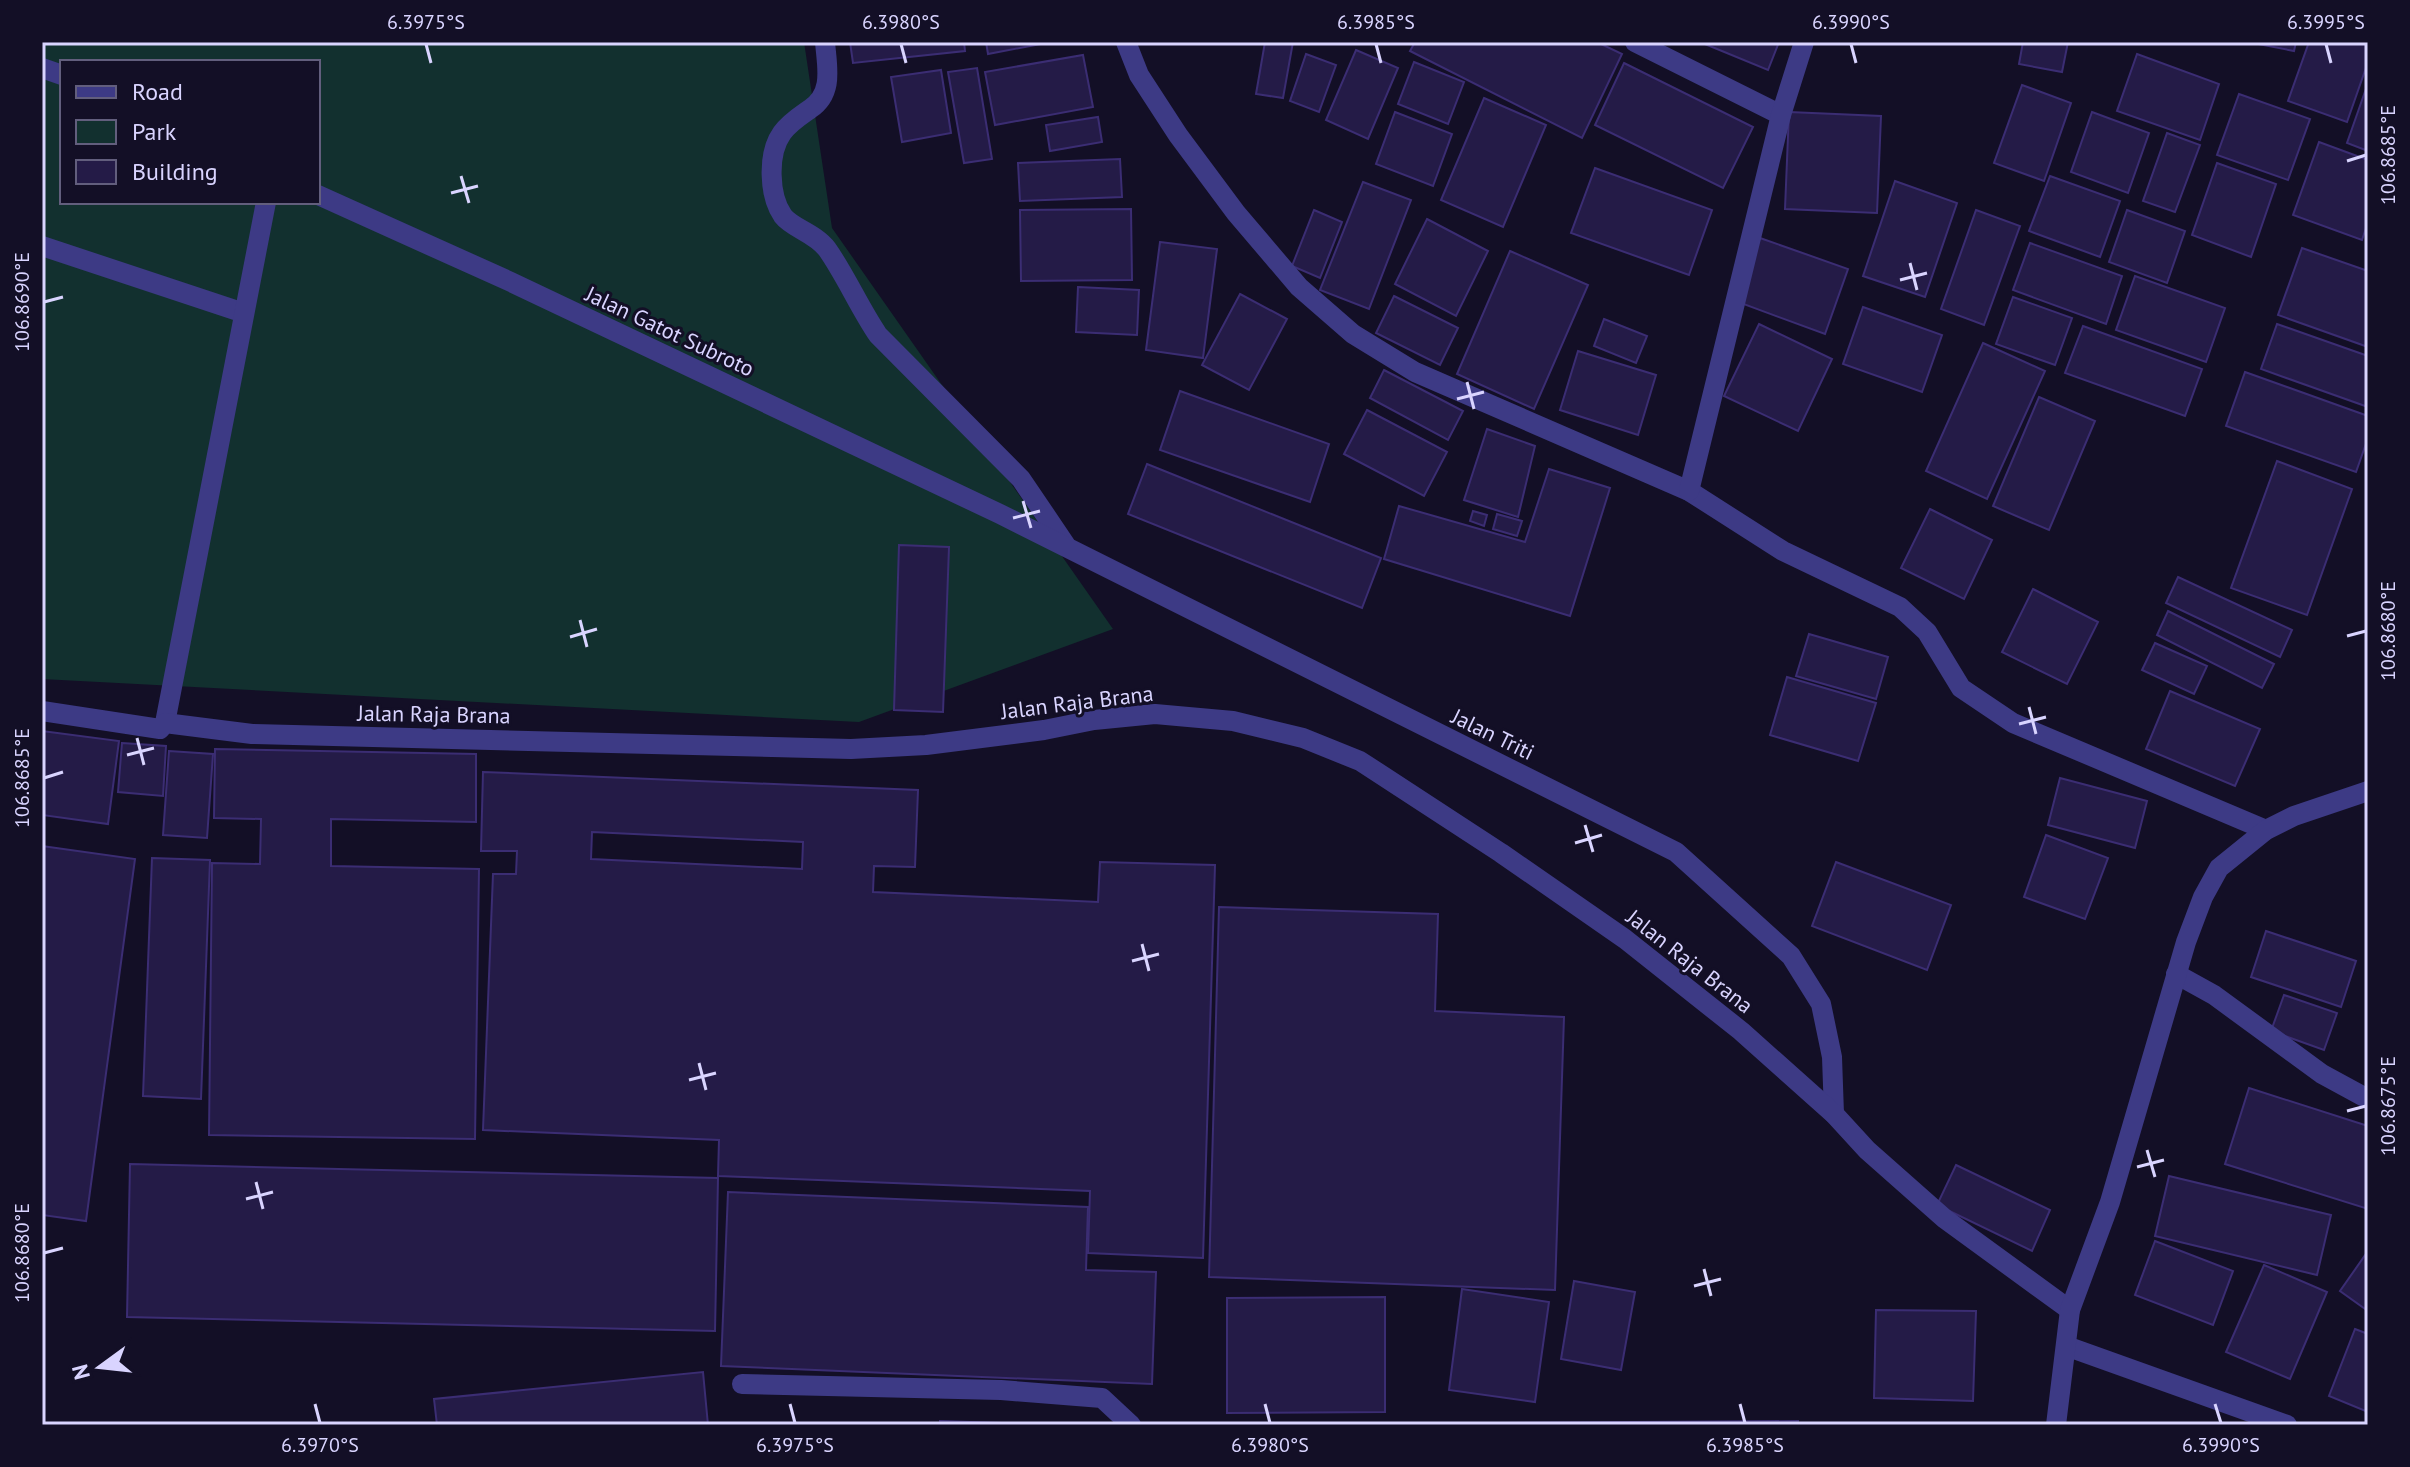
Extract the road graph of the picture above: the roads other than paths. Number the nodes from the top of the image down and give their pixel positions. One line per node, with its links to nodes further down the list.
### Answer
1 (825, 42): 12 (street)
2 (1126, 42): 10 (street)
3 (1635, 42): 5 (street)
4 (1804, 42): 5 (street)
5 (1781, 115): 10 (street)
6 (320, 196): 11 (street, Jalan Gatot Subroto)
7 (266, 204): 9 (street)
8 (42, 246): 9 (street)
9 (244, 313): 14 (street)
10 (1689, 491): 16 (street)
11 (1000, 514): 12 (street, Jalan Triti)
12 (1067, 547): 19 (street, Jalan Triti)
13 (42, 711): 14 (street, Jalan Raja Brana)
14 (165, 723): 19 (street, Jalan Raja Brana)
15 (2368, 791): 16 (street)
16 (2266, 830): 17 (street)
17 (2176, 974): 18 (street); 20 (street)
18 (2368, 1099)
19 (1834, 1114): 20 (street, Jalan Raja Brana)
20 (2070, 1310): 21 (street)
21 (2066, 1346): 24 (street); 25 (street)
22 (742, 1384): 23 (street)
23 (1131, 1425)
24 (2056, 1425)
25 (2287, 1425)

